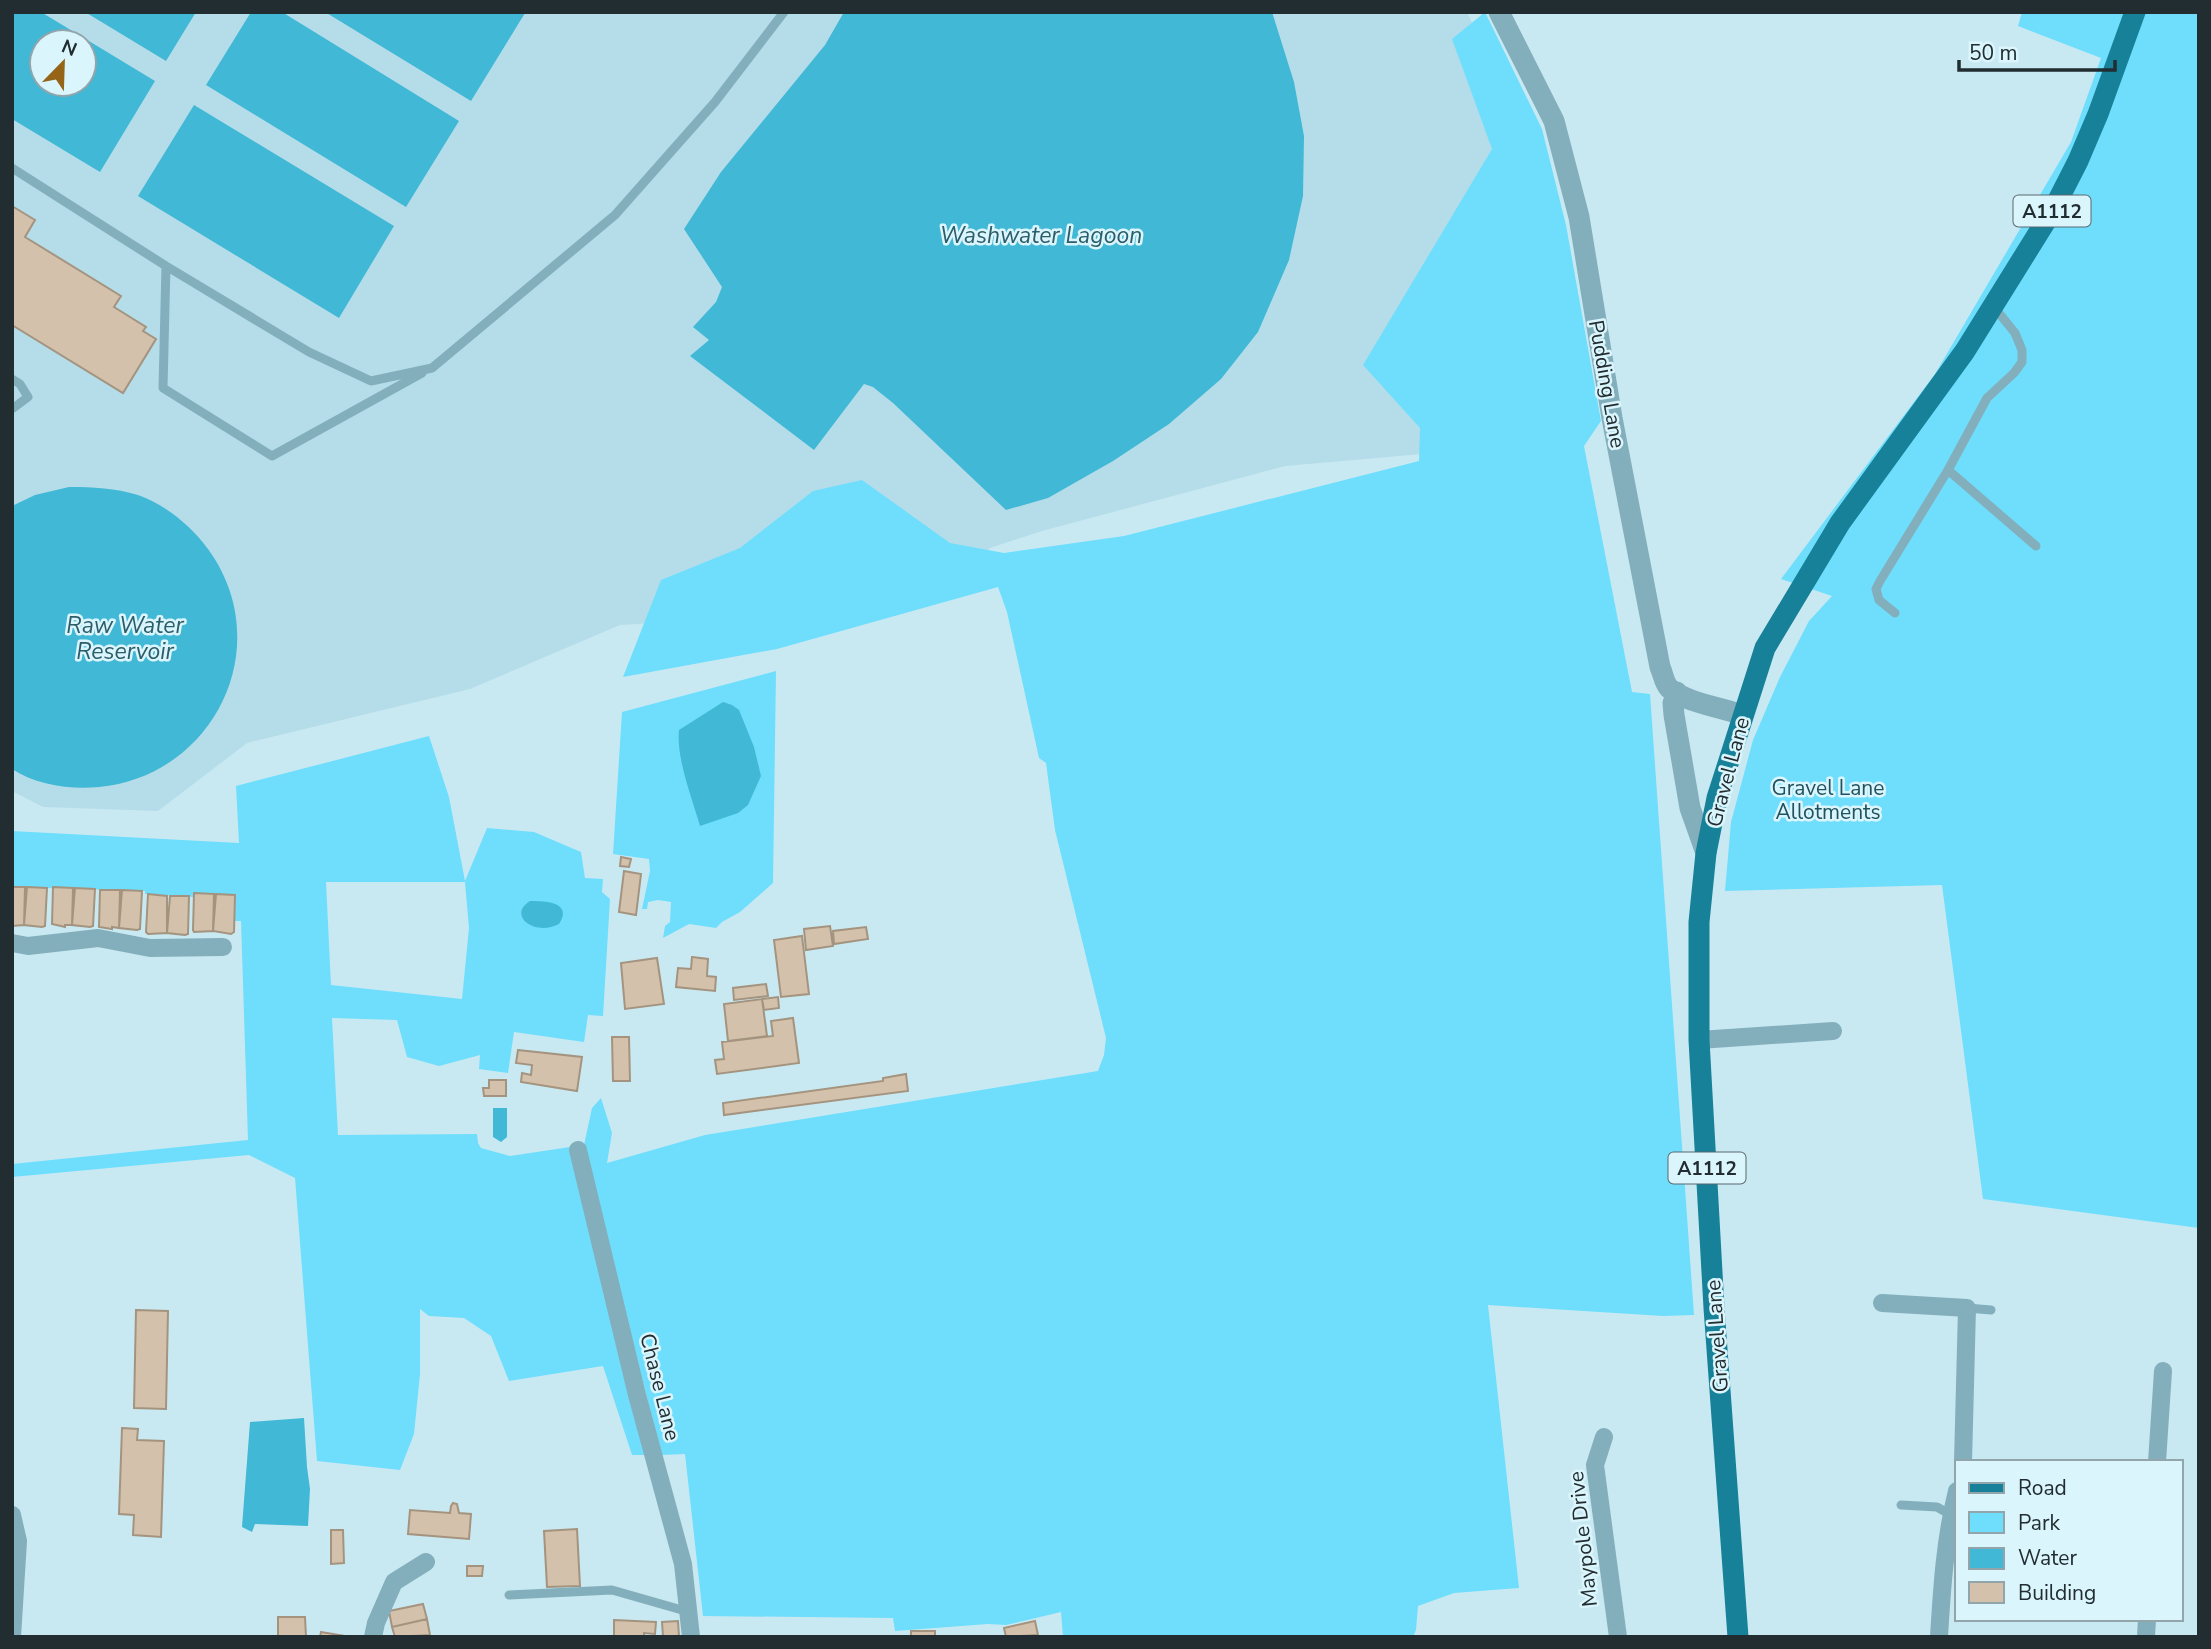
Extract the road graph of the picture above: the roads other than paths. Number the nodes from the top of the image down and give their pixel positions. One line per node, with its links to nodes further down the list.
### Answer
1 (784, 12): 7 (lane)
2 (1499, 12): 13 (street, Pudding Lane)
3 (2135, 12): 6 (main road, Gravel Lane / A1112)
4 (12, 168): 5 (lane)
5 (166, 266): 7 (lane); 7 (lane)
6 (1994, 307): 10 (lane); 14 (main road, Gravel Lane / A1112)
7 (432, 368)
8 (12, 379): 9 (lane)
9 (12, 409)
10 (1948, 470): 11 (lane); 12 (lane)
11 (2036, 545)
12 (1895, 612)
13 (1676, 692): 14 (street); 15 (street)
14 (1744, 715): 15 (main road, Gravel Lane / A1112)
15 (1706, 853): 19 (main road, Gravel Lane / A1112)
16 (12, 943): 17 (street)
17 (223, 947)
18 (1833, 1031): 19 (street)
19 (1699, 1040): 39 (main road, Gravel Lane / A1112)
20 (578, 1150): 34 (street, Chase Lane)
21 (1882, 1303): 22 (street)
22 (1967, 1308): 23 (lane); 26 (street)
23 (1991, 1310)
24 (2163, 1371): 27 (street)
25 (1604, 1437): 38 (street, Maypole Drive)
26 (1963, 1460)
27 (2157, 1460)
28 (1955, 1499): 31 (street)
29 (1900, 1505): 31 (lane)
30 (12, 1515): 35 (street)
31 (1951, 1515): 40 (street)
32 (426, 1562): 36 (street)
33 (509, 1595): 34 (lane)
34 (689, 1612): 37 (street, Chase Lane)
35 (12, 1637)
36 (373, 1637)
37 (691, 1637)
38 (1618, 1637)
39 (1738, 1637)
40 (1939, 1637)

